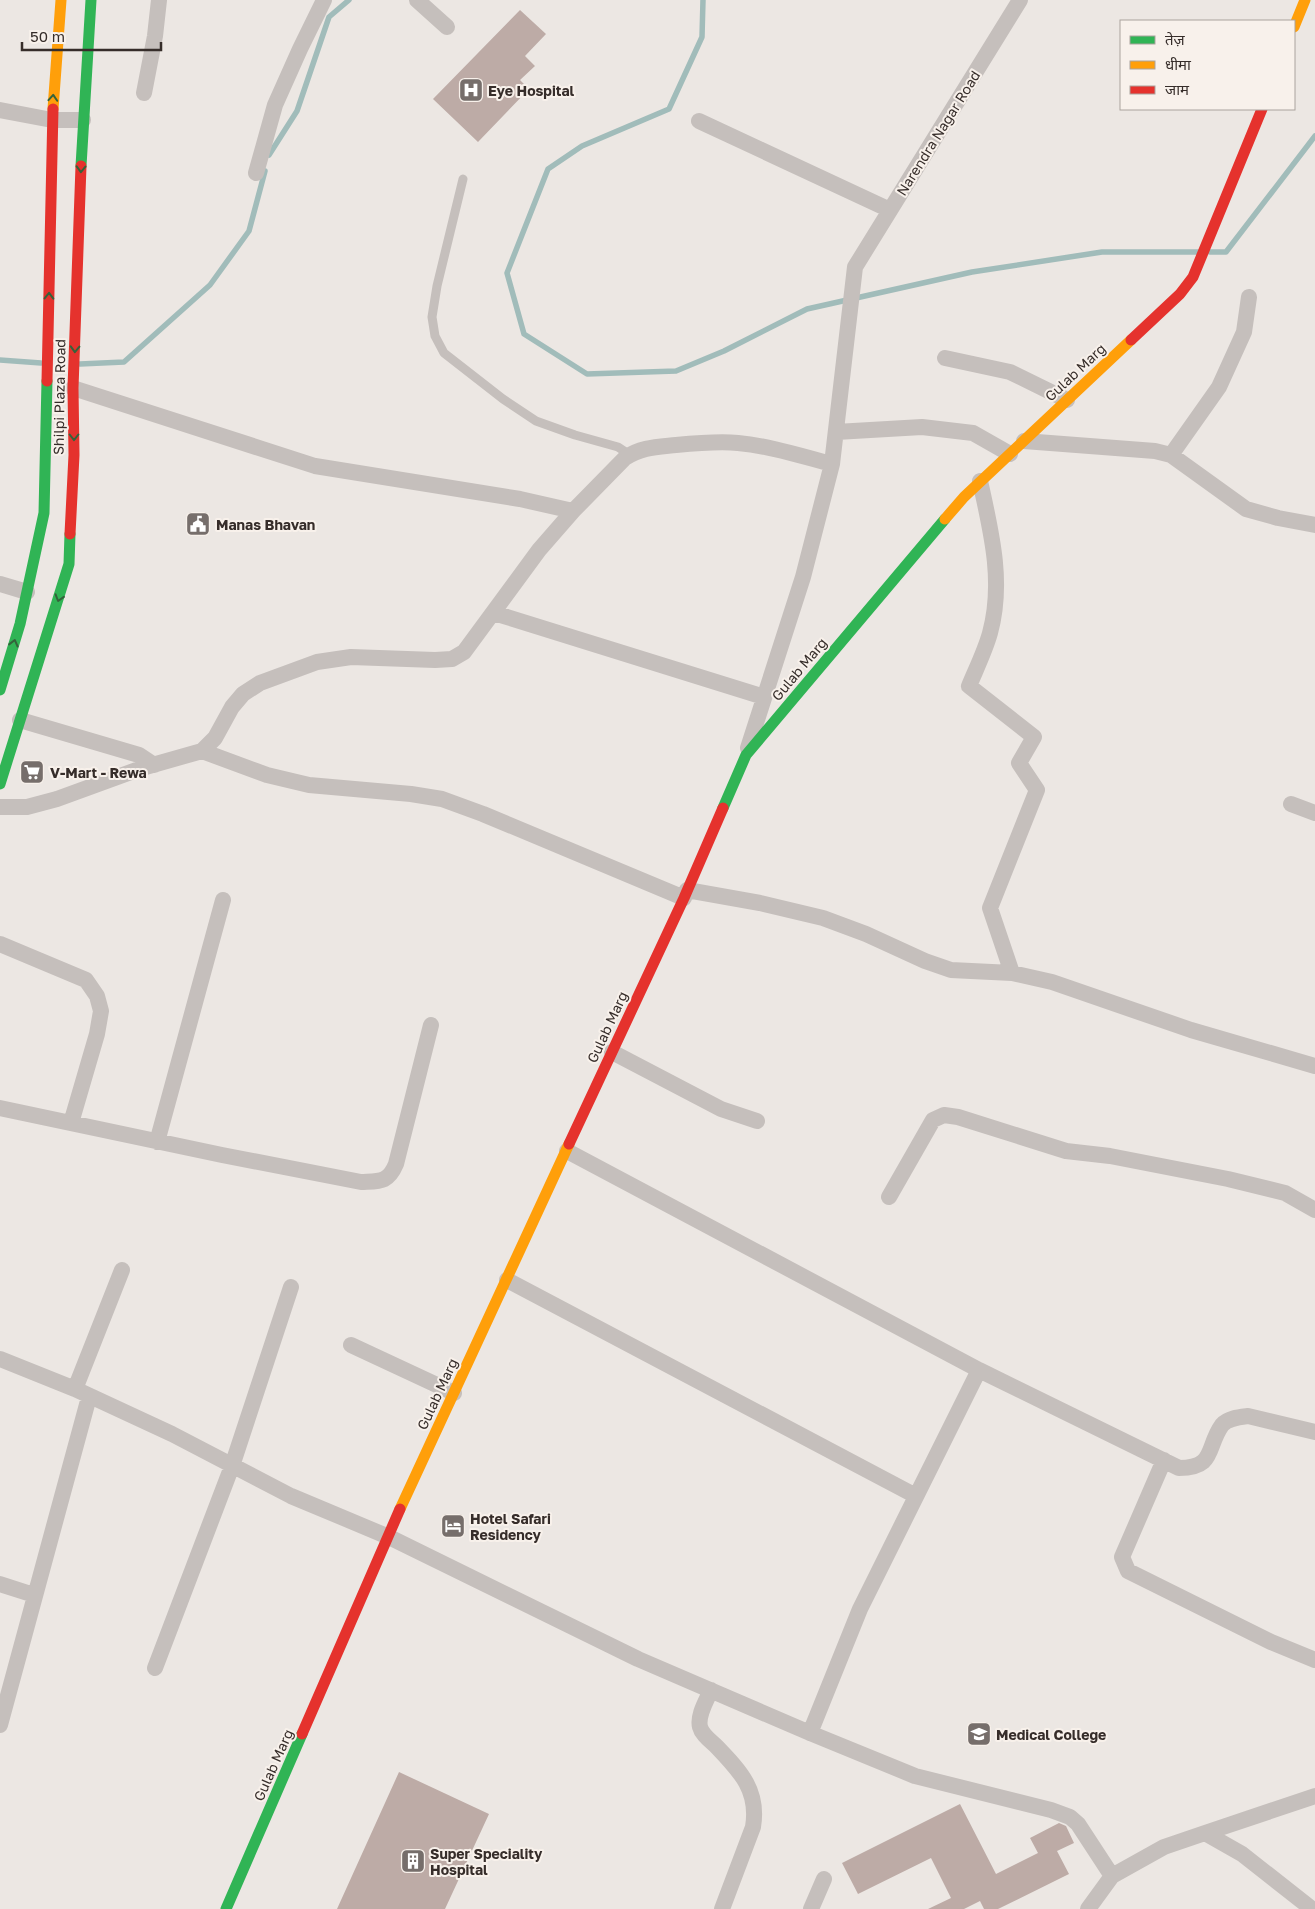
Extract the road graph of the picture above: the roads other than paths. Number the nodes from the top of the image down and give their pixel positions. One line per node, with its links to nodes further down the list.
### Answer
1 (60, 0): 13 (street, Shilpi Plaza Road, one-way to 1)
2 (91, 0): 14 (street, Shilpi Plaza Road)
3 (159, 0): 10 (street)
4 (324, 0): 16 (street)
5 (417, 0): 9 (street)
6 (1020, 0): 18 (street, Narendra Nagar Road)
7 (1304, 0): 8 (street)
8 (1295, 24)
9 (447, 27)
10 (144, 93)
11 (0, 110): 13 (street)
12 (1262, 110): 22 (street, Gulab Marg)
13 (52, 120): 14 (street); 33 (street, Shilpi Plaza Road, one-way to 13)
14 (83, 120): 21 (street, Shilpi Plaza Road, one-way to 21)
15 (699, 121): 18 (street)
16 (256, 173)
17 (462, 179): 26 (lane)
18 (890, 210): 23 (street, Narendra Nagar Road)
19 (1249, 297): 27 (street)
20 (945, 358): 22 (street)
21 (73, 388): 30 (street); 37 (street, Shilpi Plaza Road, one-way to 37)
22 (1067, 400): 24 (street, Gulab Marg)
23 (836, 432): 25 (street); 28 (street)
24 (1024, 441): 25 (street, Gulab Marg); 27 (street)
25 (1010, 454): 29 (street, Gulab Marg)
26 (630, 455): 28 (street); 30 (street)
27 (1170, 455): 31 (street)
28 (832, 464): 36 (street)
29 (980, 481): 39 (street, Gulab Marg); 48 (street)
30 (573, 511): 34 (street)
31 (1315, 525)
32 (0, 584): 33 (street)
33 (27, 592): 35 (street, Shilpi Plaza Road, one-way to 33)
34 (494, 613): 36 (street); 38 (street)
35 (0, 690)
36 (764, 697): 39 (street)
37 (20, 720): 40 (street); 41 (street, Shilpi Plaza Road)
38 (202, 752): 40 (street); 45 (street)
39 (746, 754): 45 (street, Gulab Marg)
40 (154, 765): 43 (street)
41 (0, 784)
42 (1291, 804): 44 (street)
43 (0, 807)
44 (1315, 813)
45 (685, 894): 48 (street); 50 (street, Gulab Marg)
46 (223, 900): 55 (street)
47 (0, 944): 54 (street)
48 (1012, 973): 51 (street)
49 (431, 1025): 55 (street)
50 (612, 1052): 53 (street); 56 (street, Gulab Marg)
51 (1315, 1066)
52 (0, 1108): 54 (street)
53 (757, 1121)
54 (71, 1124): 55 (street)
55 (157, 1142)
56 (567, 1151): 60 (street, Gulab Marg); 64 (street)
57 (889, 1198): 58 (street)
58 (1315, 1210)
59 (122, 1270): 65 (street)
60 (507, 1280): 66 (street, Gulab Marg); 70 (street)
61 (291, 1288): 69 (street)
62 (351, 1345): 66 (street)
63 (0, 1359): 65 (street)
64 (979, 1370): 68 (street); 70 (street)
65 (82, 1393): 69 (street); 73 (street)
66 (454, 1393): 71 (street, Gulab Marg)
67 (1315, 1432): 68 (street)
68 (1164, 1460): 74 (street)
69 (232, 1466): 71 (street); 75 (street)
70 (916, 1496): 78 (street)
71 (389, 1536): 76 (street); 83 (street, Gulab Marg)
72 (0, 1584): 73 (street)
73 (34, 1595): 77 (street)
74 (1315, 1660)
75 (156, 1668)
76 (711, 1690): 78 (street); 84 (street)
77 (0, 1725)
78 (810, 1734): 81 (street)
79 (1315, 1796): 80 (street)
80 (1205, 1833): 81 (street); 87 (street)
81 (1112, 1876): 86 (street)
82 (824, 1879): 85 (street)
83 (226, 1909)
84 (722, 1909)
85 (811, 1909)
86 (1088, 1909)
87 (1312, 1909)

